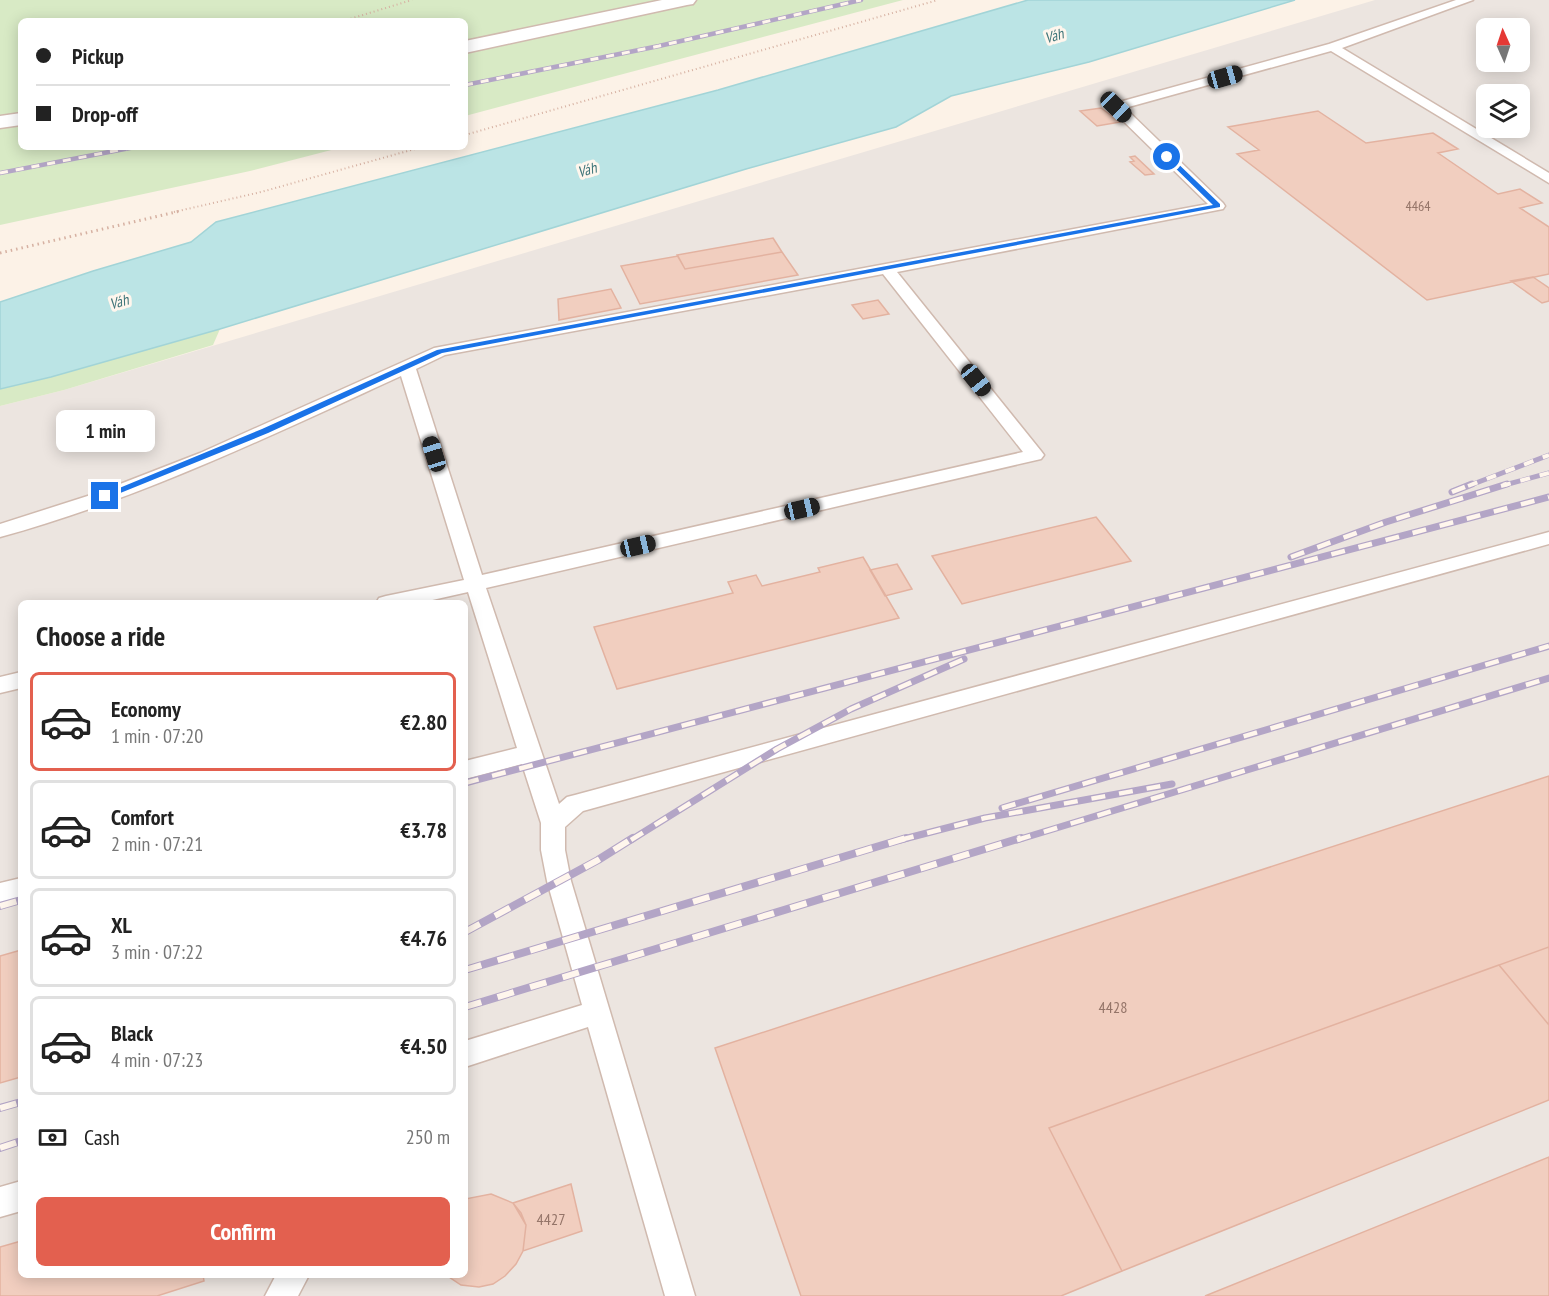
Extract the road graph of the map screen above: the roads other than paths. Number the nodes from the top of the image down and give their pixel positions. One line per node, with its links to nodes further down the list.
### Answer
1 (687, 0): 3 (street)
2 (1467, 0): 4 (lane)
3 (468, 46)
4 (1333, 47): 7 (lane); 8 (lane)
5 (18, 119): 6 (street)
6 (0, 122)
7 (1549, 179)
8 (887, 269): 9 (lane); 12 (lane)
9 (407, 367): 10 (lane); 12 (lane)
10 (0, 531)
11 (1549, 538): 18 (lane)
12 (475, 584): 13 (lane); 16 (lane)
13 (400, 600)
14 (18, 681): 15 (lane)
15 (0, 685)
16 (531, 753): 17 (lane); 18 (lane)
17 (468, 769)
18 (553, 823): 21 (lane)
19 (18, 889): 20 (lane)
20 (0, 893)
21 (598, 1012): 22 (lane); 27 (lane)
22 (468, 1053)
23 (18, 1197): 24 (lane)
24 (0, 1202)
25 (292, 1278): 26 (lane)
26 (280, 1296)
27 (680, 1296)

